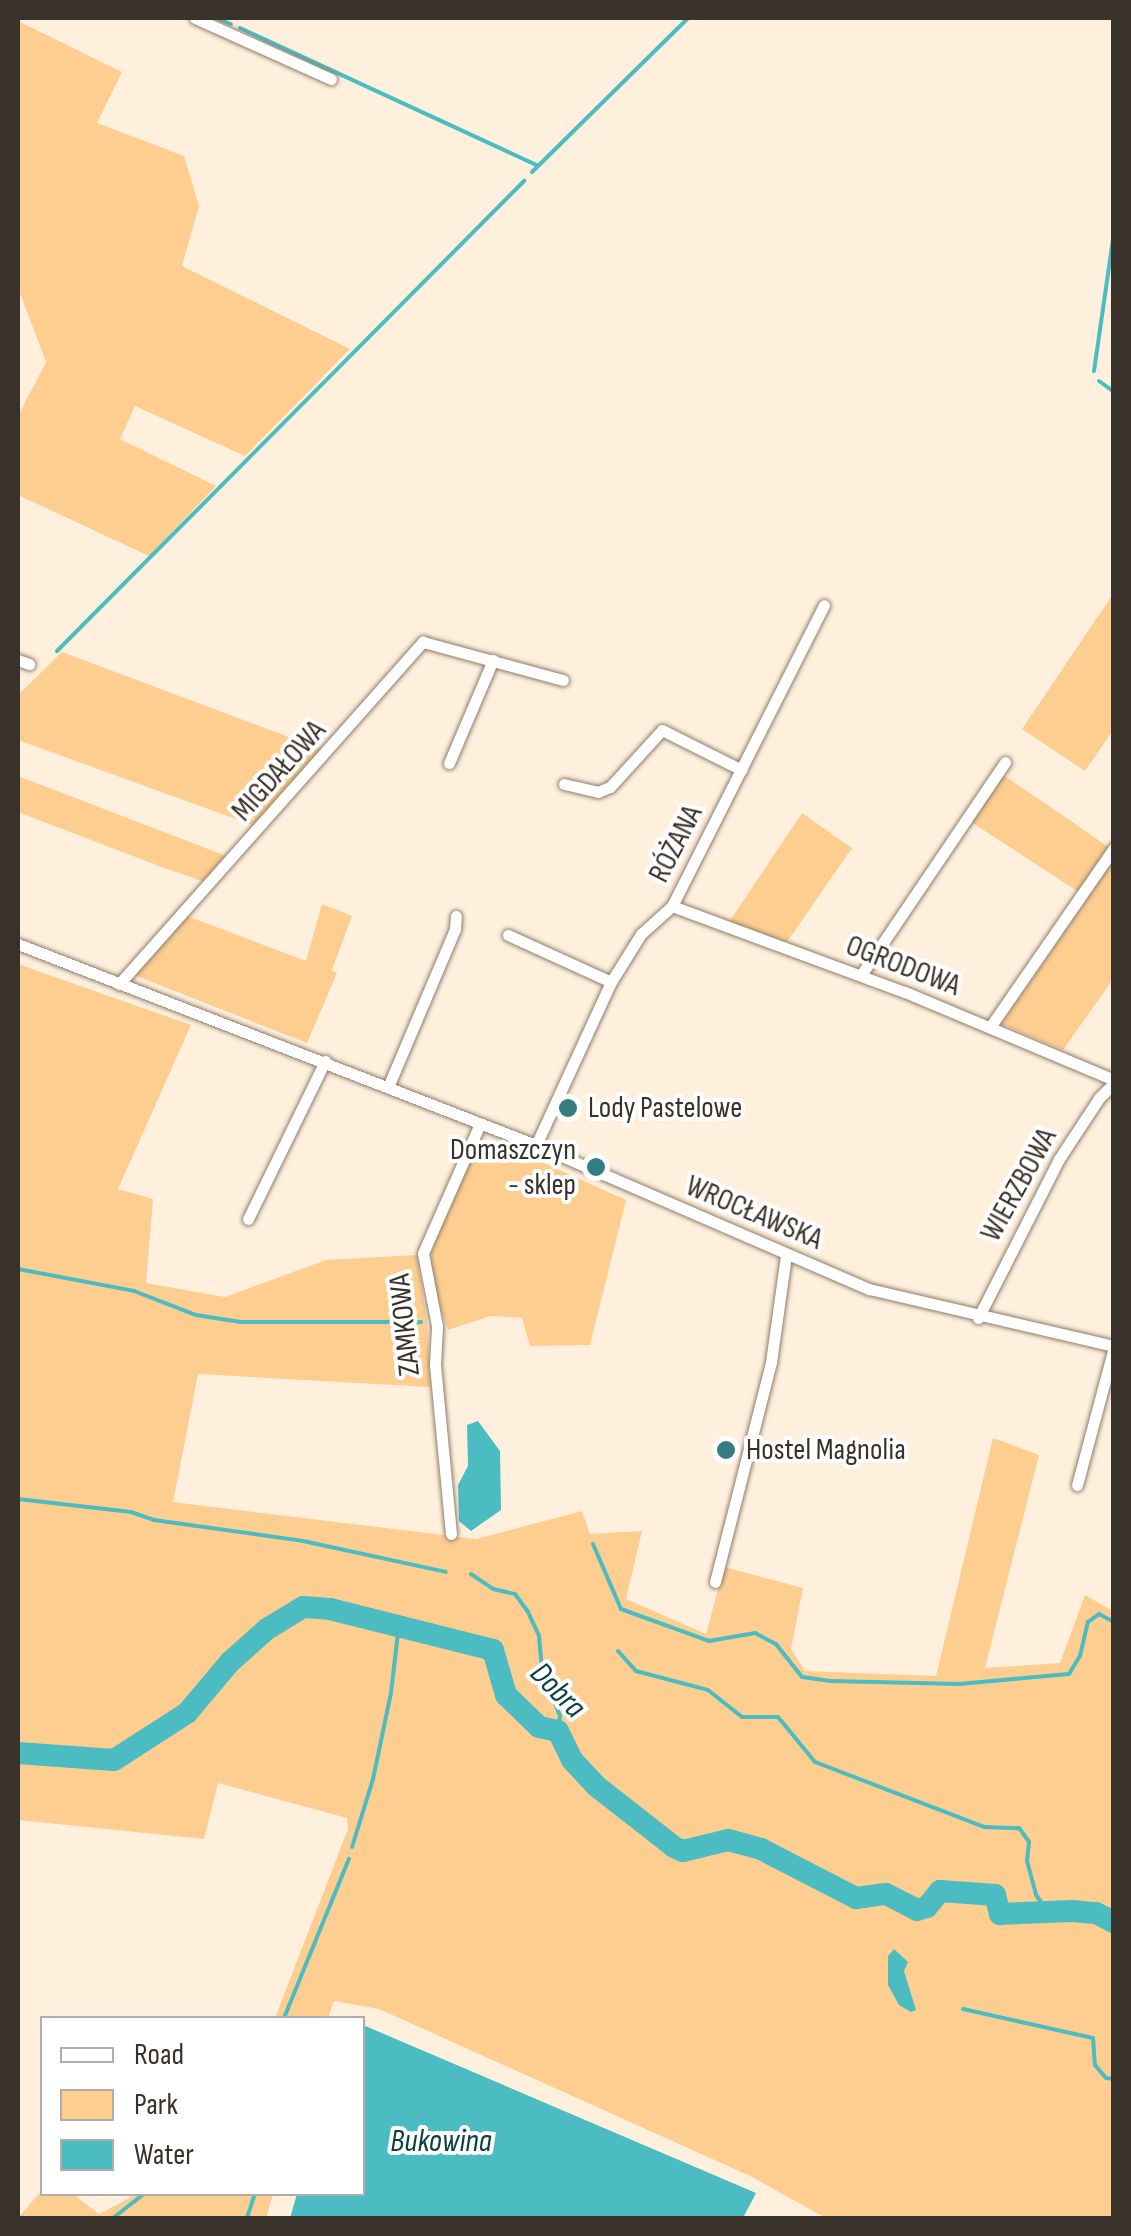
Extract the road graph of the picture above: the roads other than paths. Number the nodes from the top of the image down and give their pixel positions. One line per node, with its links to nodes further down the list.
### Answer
1 (196, 18): 2 (street)
2 (331, 79)
3 (824, 605): 8 (street, RÓŻANA)
4 (493, 660): 5 (street, MIGDAŁOWA); 7 (street); 17 (street, MIGDAŁOWA)
5 (562, 680)
6 (1005, 762): 15 (street)
7 (448, 763)
8 (742, 770): 9 (street); 11 (street, RÓŻANA)
9 (564, 784)
10 (1114, 848): 18 (street)
11 (672, 906): 15 (street, OGRODOWA); 16 (street, RÓŻANA)
12 (456, 916): 21 (street)
13 (508, 935): 16 (street)
14 (18, 944): 17 (street, WROCŁAWSKA)
15 (861, 975): 18 (street, OGRODOWA)
16 (611, 982): 23 (street, RÓŻANA)
17 (122, 986): 19 (street, WROCŁAWSKA)
18 (990, 1028): 20 (street, OGRODOWA)
19 (325, 1061): 21 (street, WROCŁAWSKA); 24 (street)
20 (1114, 1082): 26 (street, WIERZBOWA)
21 (388, 1086): 22 (street, WROCŁAWSKA)
22 (480, 1124): 23 (street, WROCŁAWSKA); 29 (street, ZAMKOWA)
23 (536, 1145): 25 (street, WROCŁAWSKA)
24 (248, 1220)
25 (786, 1255): 26 (street, WROCŁAWSKA); 30 (street)
26 (978, 1318): 27 (street, WROCŁAWSKA)
27 (1114, 1347): 28 (street, WROCŁAWSKA)
28 (1076, 1485)
29 (451, 1534)
30 (715, 1582)

